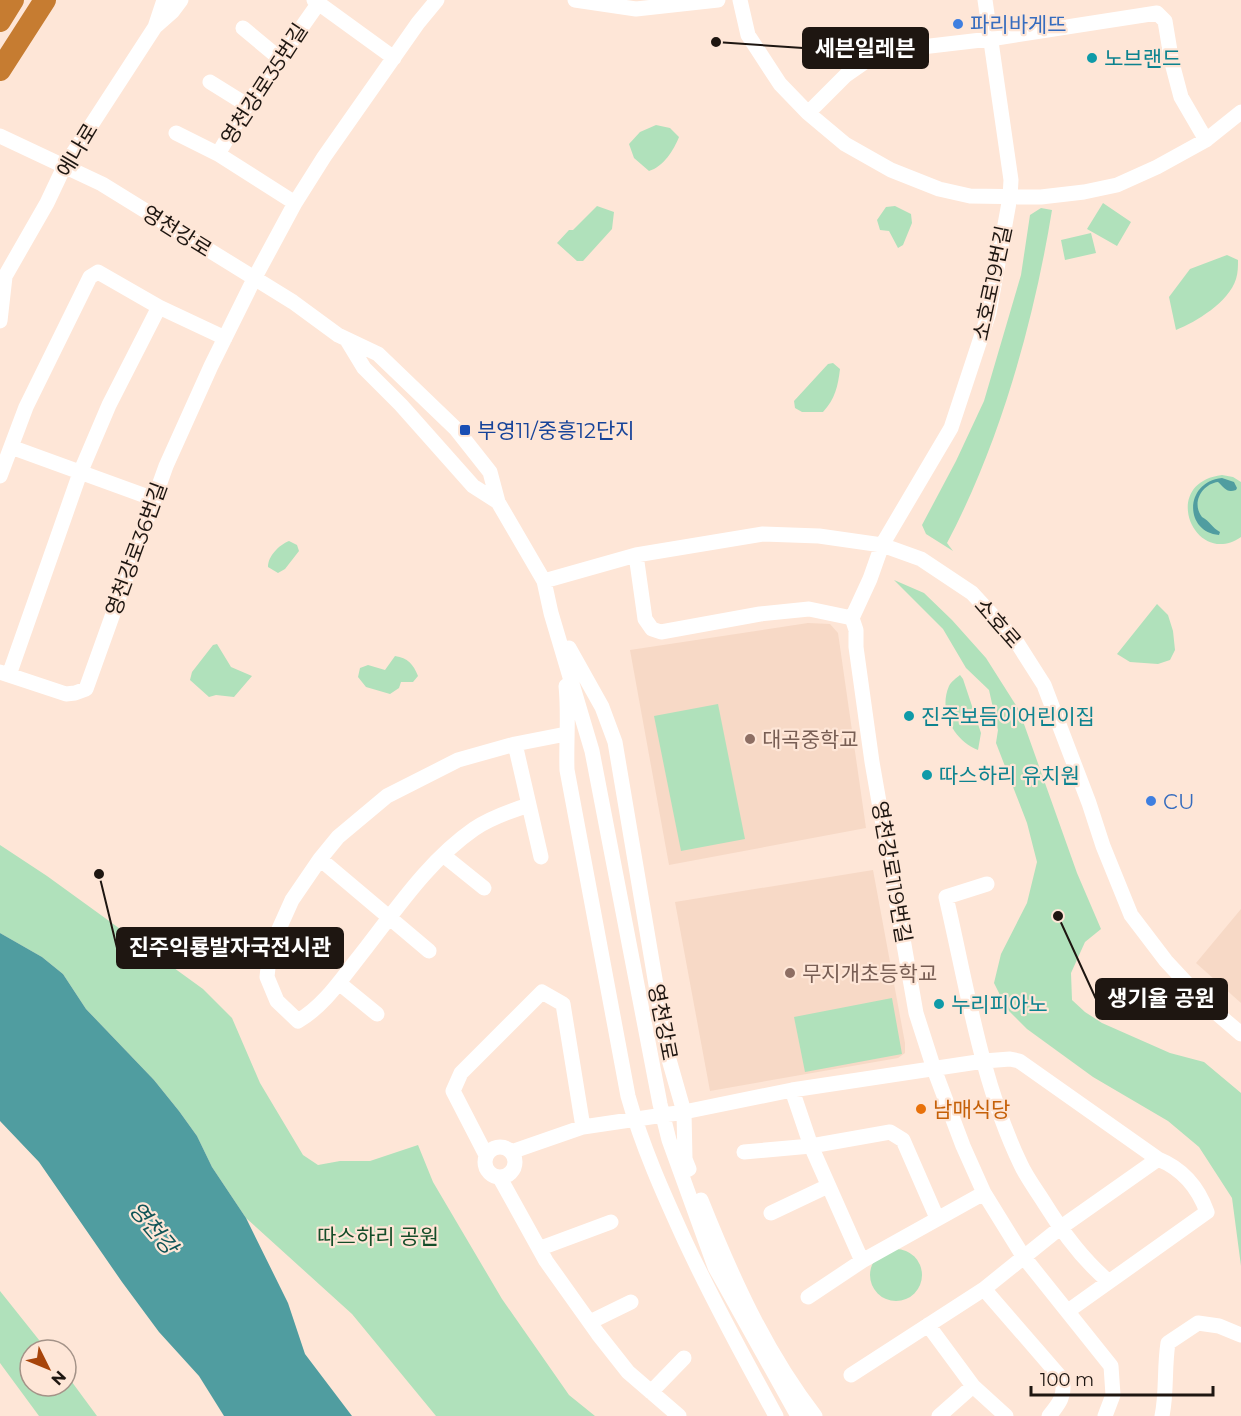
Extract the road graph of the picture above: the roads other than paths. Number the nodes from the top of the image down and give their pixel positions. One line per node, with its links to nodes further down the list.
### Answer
1 (13, 0): 11 (highway)
2 (45, 0): 17 (highway)
3 (164, 0): 12 (street, 에나로)
4 (181, 0): 12 (street, 에나로)
5 (437, 0): 16 (street)
6 (574, 0): 7 (street)
7 (718, 0)
8 (741, 0): 21 (street)
9 (986, 0): 14 (street, 소호로19번길)
10 (316, 2): 15 (street, 영천강로35번길); 16 (street)
11 (0, 21)
12 (155, 27): 26 (street, 에나로)
13 (243, 28): 15 (street)
14 (990, 39): 21 (street); 24 (street); 27 (street, 소호로19번길)
15 (279, 57): 19 (street, 영천강로35번길)
16 (394, 58): 28 (street)
17 (0, 70)
18 (210, 82): 19 (street)
19 (247, 105): 25 (street, 영천강로35번길)
20 (1241, 112): 24 (street)
21 (808, 113): 27 (street)
22 (176, 133): 25 (street)
23 (0, 136): 26 (street, 영천강로)
24 (1206, 140): 27 (street)
25 (218, 154): 28 (street, 영천강로35번길)
26 (64, 167): 29 (street, 영천강로); 30 (street, 에나로)
27 (1010, 197): 40 (street, 소호로19번길)
28 (295, 204): 29 (street)
29 (254, 279): 33 (street, 영천강로36번길); 34 (street, 영천강로)
30 (3, 281): 32 (street, 에나로)
31 (159, 307): 33 (street); 35 (street); 36 (street, 영천강로36번길)
32 (0, 321)
33 (225, 338): 38 (street, 영천강로36번길)
34 (347, 340): 39 (street, 영천강로); 39 (street, 영천강로)
35 (11, 447): 36 (street); 37 (street)
36 (80, 473): 38 (street); 45 (street, 영천강로36번길)
37 (0, 476)
38 (154, 499): 45 (street, 영천강로36번길)
39 (498, 502): 42 (street, 영천강로)
40 (882, 545): 41 (street, 소호로); 44 (street); 58 (street, 소호로)
41 (636, 555): 42 (street, 소호로); 44 (street)
42 (544, 581): 43 (street, 영천강로)
43 (551, 613): 46 (street, 영천강로); 62 (street, 영천강로); 94 (street, 영천강로)
44 (852, 618): 60 (street, 영천강로119번길)
45 (4, 673)
46 (566, 734): 47 (street); 63 (street, 영천강로)
47 (515, 744): 48 (street); 51 (street)
48 (528, 805): 49 (street); 50 (street)
49 (442, 855): 53 (street); 54 (street)
50 (541, 857)
51 (320, 859): 54 (street); 56 (street)
52 (987, 884): 59 (street)
53 (484, 888)
54 (390, 919): 55 (street); 56 (street)
55 (429, 951)
56 (339, 983): 57 (street)
57 (377, 1014)
58 (1241, 1034)
59 (984, 1061): 60 (street); 69 (street); 76 (street)
60 (934, 1069): 61 (street); 72 (street, 영천강로119번길)
61 (792, 1090): 62 (street); 65 (street)
62 (684, 1112): 63 (street); 95 (street, 영천강로)
63 (634, 1120): 64 (street); 93 (street, 영천강로)
64 (583, 1127): 66 (street); 68 (street)
65 (811, 1146): 67 (street); 71 (street); 74 (street)
66 (511, 1152): 68 (street); 70 (street)
67 (744, 1152)
68 (486, 1155): 70 (street)
69 (1158, 1159): 76 (street); 80 (street)
70 (500, 1178): 77 (street)
71 (828, 1186): 73 (street); 79 (street)
72 (984, 1193): 74 (street); 78 (street, 영천강로119번길)
73 (771, 1213)
74 (938, 1218): 79 (street)
75 (611, 1222): 77 (street)
76 (1060, 1228): 78 (street); 80 (street)
77 (541, 1248): 85 (street)
78 (1023, 1256): 81 (street); 84 (street, 영천강로119번길)
79 (862, 1261): 82 (street)
80 (1108, 1281): 84 (street)
81 (984, 1288): 86 (street); 98 (street)
82 (808, 1297)
83 (631, 1302): 85 (street)
84 (1068, 1311): 99 (street, 영천강로119번길)
85 (590, 1322): 91 (street)
86 (928, 1325): 89 (street); 90 (street)
87 (1241, 1335): 100 (street)
88 (684, 1358): 91 (street)
89 (851, 1375)
90 (973, 1386): 96 (street); 97 (street)
91 (651, 1392): 92 (street)
92 (679, 1416)
93 (776, 1416)
94 (798, 1416)
95 (814, 1416)
96 (939, 1416)
97 (1006, 1416)
98 (1049, 1416)
99 (1105, 1416)
100 (1162, 1416)

